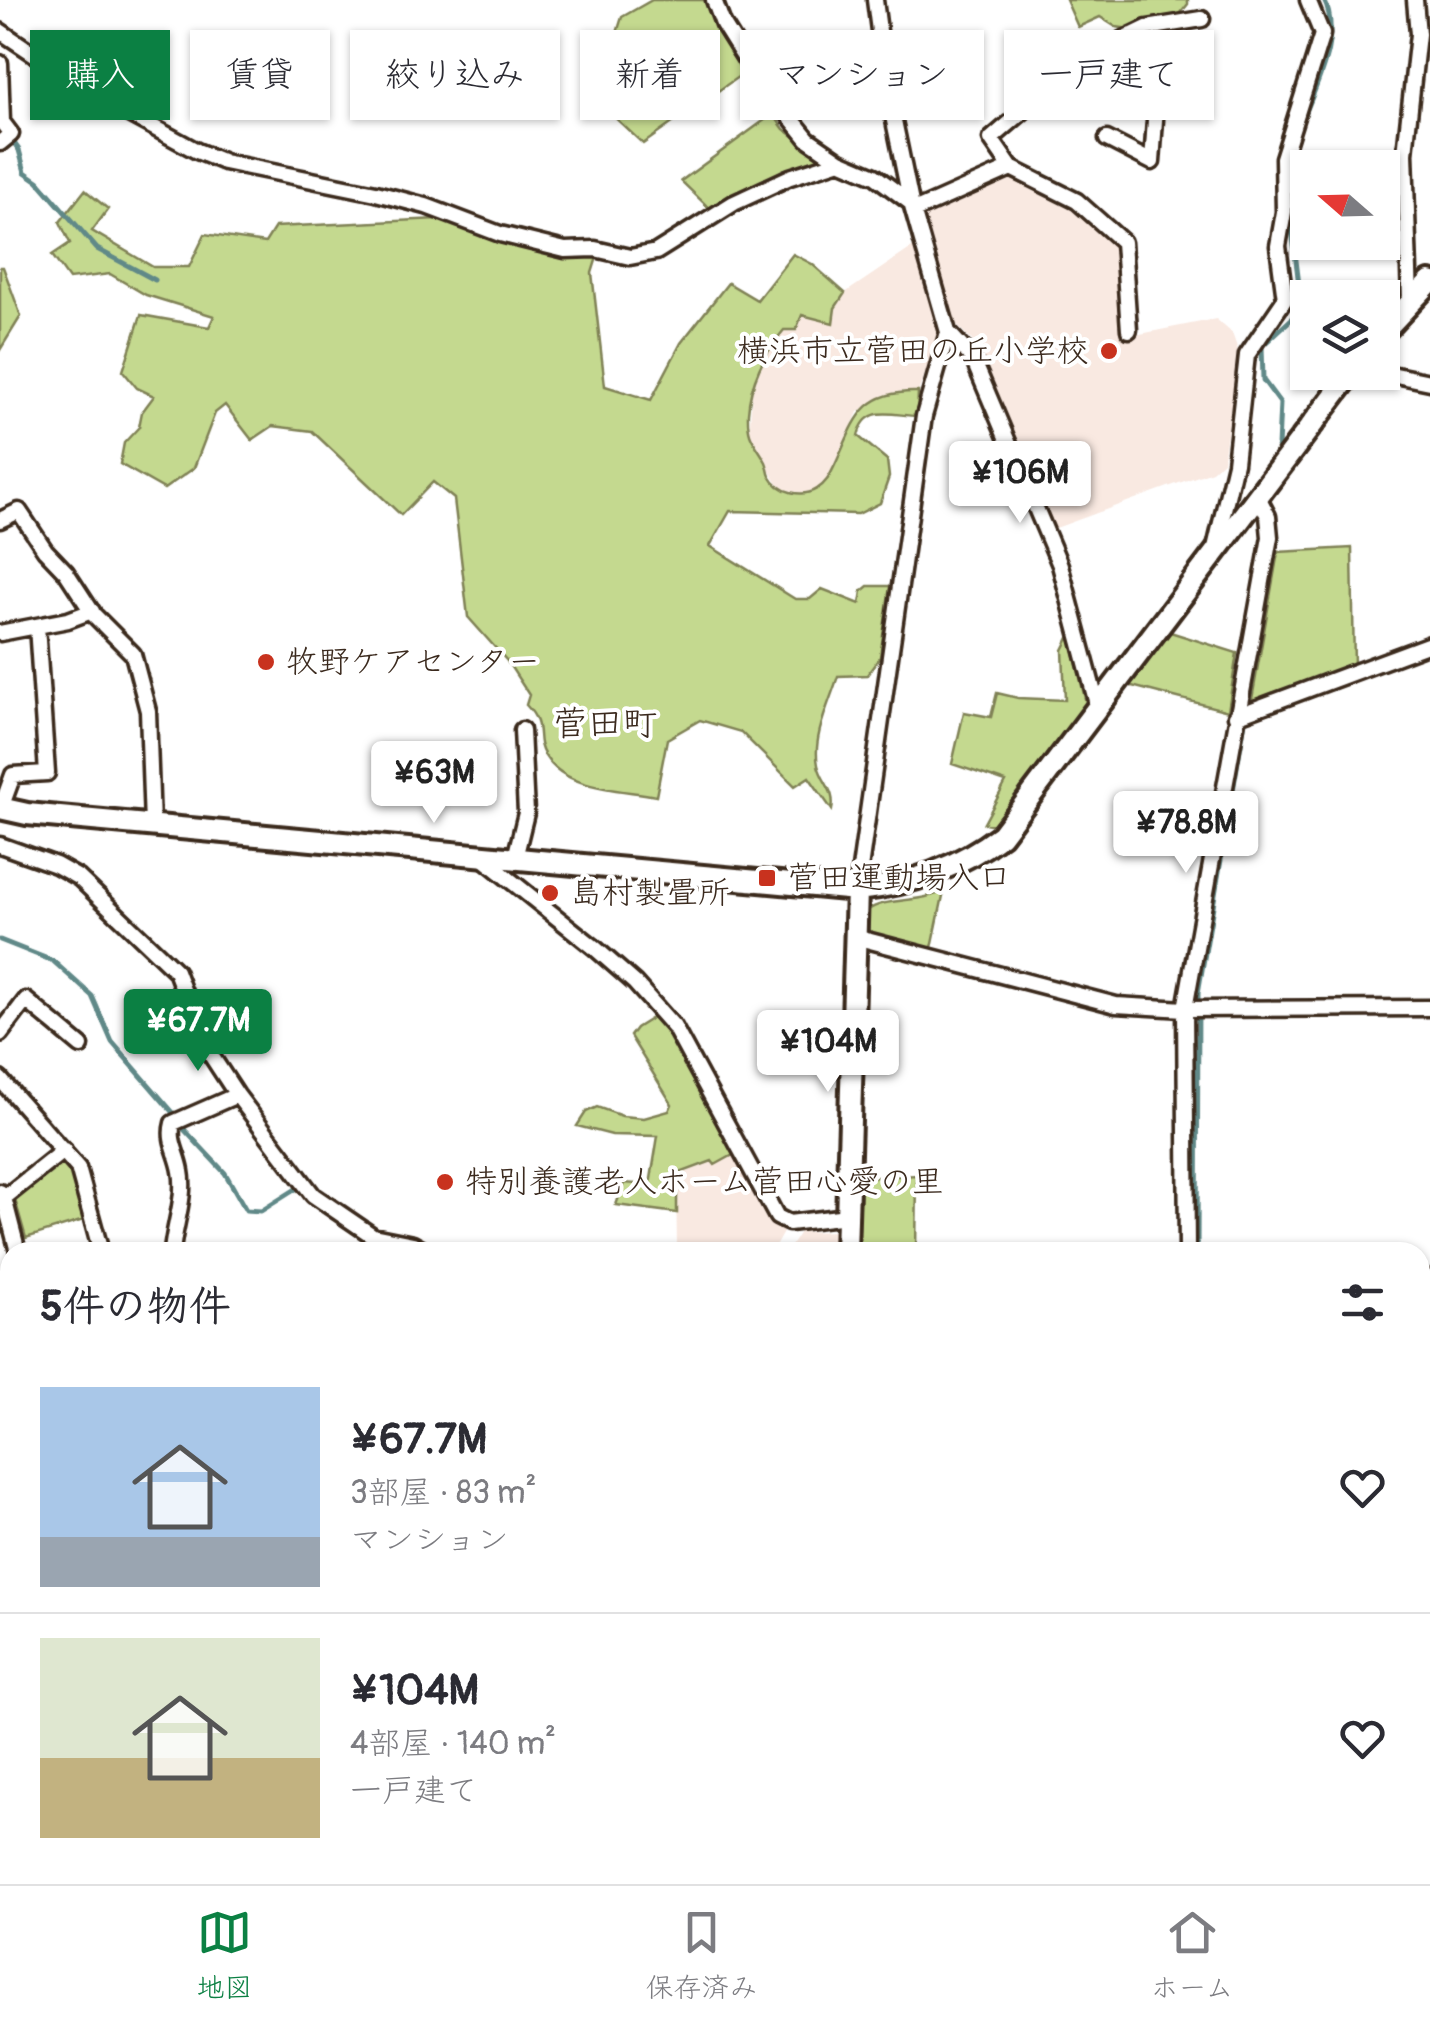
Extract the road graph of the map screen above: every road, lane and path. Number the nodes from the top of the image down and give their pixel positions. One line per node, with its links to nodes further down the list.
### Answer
1 (714, 0): 14 (street)
2 (875, 0): 16 (street)
3 (1308, 0): 27 (street)
4 (1415, 0): 6 (street)
5 (1202, 18): 7 (street)
6 (1424, 23): 18 (street)
7 (1143, 30)
8 (0, 31): 14 (street)
9 (0, 63): 13 (street)
10 (1014, 120): 15 (street)
11 (1156, 120): 12 (street)
12 (1108, 139)
13 (0, 143)
14 (840, 161): 16 (street)
15 (1011, 168): 16 (street); 20 (street)
16 (912, 206): 21 (street)
17 (1430, 282): 18 (street)
18 (1410, 300): 19 (street)
19 (1400, 312)
20 (1129, 330)
21 (948, 332): 32 (street); 40 (street)
22 (1400, 376): 23 (street)
23 (1430, 382)
24 (1338, 390): 25 (street)
25 (1258, 495): 27 (street); 33 (street)
26 (0, 520): 28 (street)
27 (1212, 557): 32 (street)
28 (92, 611): 29 (street); 36 (street)
29 (37, 626): 30 (street); 35 (street)
30 (0, 633)
31 (1430, 644): 33 (street)
32 (1098, 708): 40 (street)
33 (1236, 716): 43 (street)
34 (522, 730): 39 (street)
35 (1, 808): 36 (street)
36 (152, 825): 38 (street)
37 (0, 845): 47 (street)
38 (479, 855): 39 (street); 50 (street)
39 (514, 858): 40 (street)
40 (858, 890): 41 (street)
41 (855, 937): 43 (street); 50 (street)
42 (1430, 1008): 43 (street)
43 (1185, 1009): 56 (street)
44 (0, 1034): 45 (street)
45 (81, 1046)
46 (0, 1079): 48 (street)
47 (237, 1095): 53 (street); 54 (street)
48 (64, 1150): 49 (street); 52 (street)
49 (2, 1195): 51 (street)
50 (847, 1216): 55 (street)
51 (4, 1220)
52 (98, 1242)
53 (174, 1242)
54 (402, 1242)
55 (846, 1242)
56 (1187, 1242)

